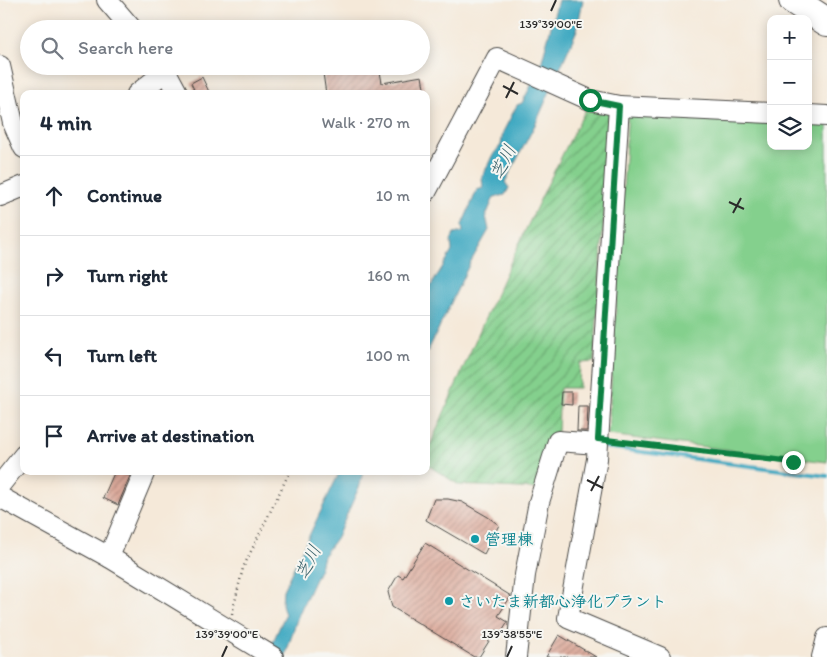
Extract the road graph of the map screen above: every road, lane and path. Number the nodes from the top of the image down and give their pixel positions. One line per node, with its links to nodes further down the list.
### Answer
1 (107, 0): 5 (street)
2 (772, 0): 4 (highway)
3 (793, 0): 6 (highway)
4 (792, 15)
5 (124, 20)
6 (827, 22)
7 (812, 29): 8 (highway)
8 (827, 39)
9 (1, 70): 18 (street)
10 (158, 75): 12 (street)
11 (168, 75): 13 (street)
12 (142, 90)
13 (176, 90)
14 (619, 106): 15 (street); 19 (street); 22 (street)
15 (767, 113)
16 (812, 115): 17 (street)
17 (827, 116)
18 (20, 139)
19 (430, 184)
20 (20, 188): 21 (street)
21 (0, 196)
22 (598, 442): 24 (path); 33 (street); 34 (street)
23 (20, 460): 27 (street)
24 (793, 462)
25 (142, 475): 29 (street)
26 (288, 475): 30 (path)
27 (0, 485)
28 (0, 497): 29 (street)
29 (109, 557): 30 (street)
30 (229, 630): 32 (street)
31 (827, 638): 35 (street)
32 (273, 657)
33 (516, 657)
34 (660, 657)
35 (822, 657)

